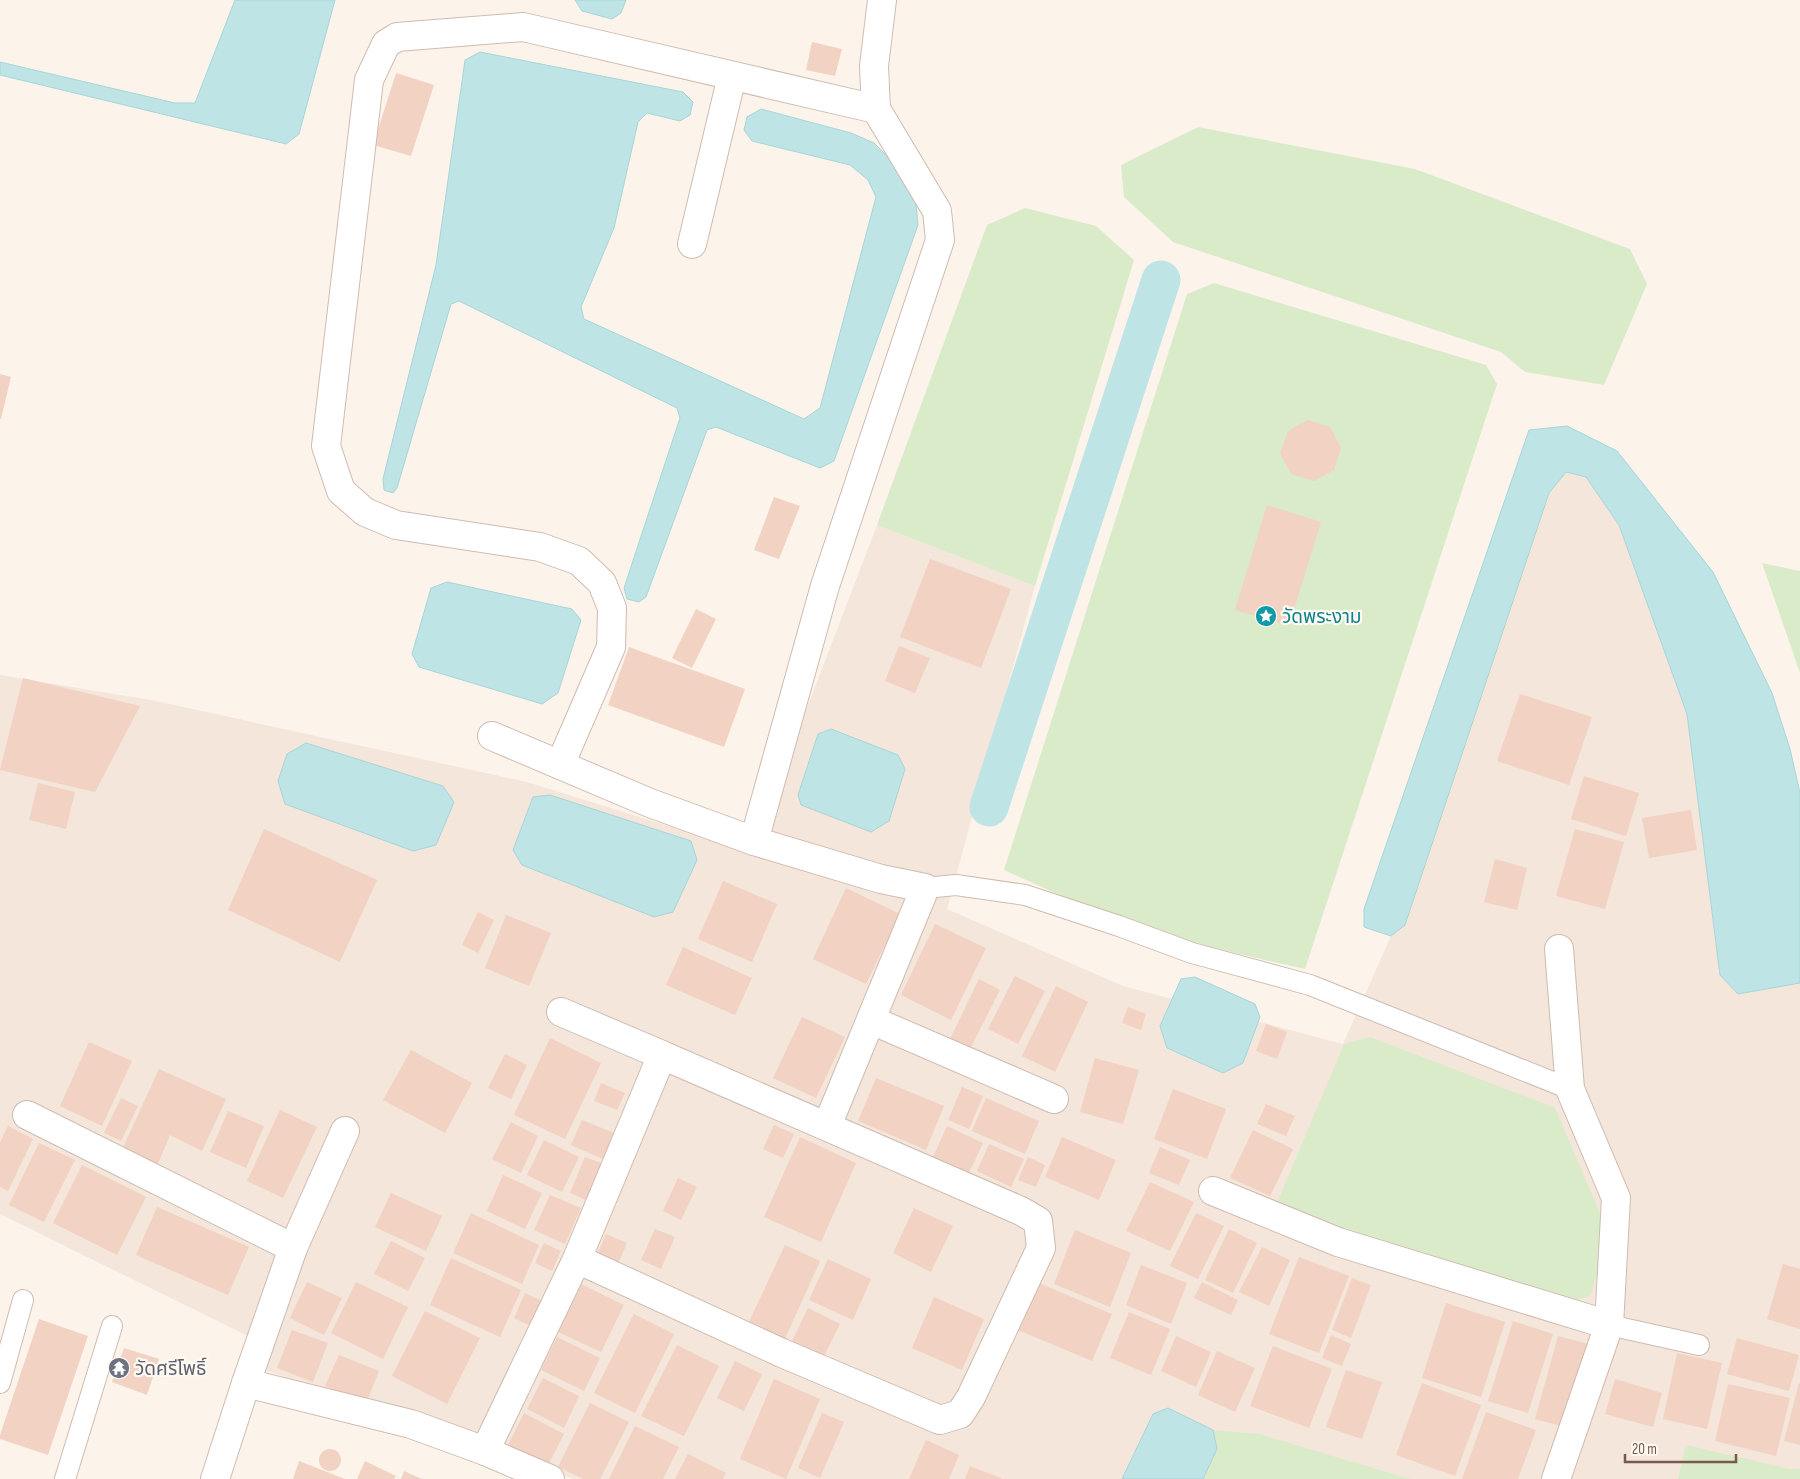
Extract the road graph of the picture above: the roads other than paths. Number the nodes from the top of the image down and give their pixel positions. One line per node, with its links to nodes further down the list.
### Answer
1 (882, 0): 3 (street)
2 (732, 76): 3 (street); 4 (street); 6 (street)
3 (876, 109): 7 (street)
4 (692, 244)
5 (492, 736): 6 (street)
6 (560, 765): 7 (street)
7 (754, 841): 8 (street)
8 (925, 888): 11 (street); 13 (lane)
9 (1559, 949): 13 (street)
10 (561, 1012): 12 (street)
11 (871, 1020): 14 (street); 16 (street)
12 (662, 1055): 16 (street); 20 (street)
13 (1570, 1089): 22 (street)
14 (1054, 1099)
15 (27, 1115): 19 (street)
16 (827, 1126): 20 (street)
17 (346, 1131): 19 (street)
18 (1213, 1191): 22 (street)
19 (293, 1248): 26 (street)
20 (577, 1259): 27 (street)
21 (23, 1300): 25 (lane)
22 (1609, 1325): 24 (lane); 31 (street)
23 (112, 1326): 28 (lane)
24 (1699, 1345)
25 (0, 1383)
26 (246, 1383): 27 (street); 29 (street)
27 (485, 1451): 30 (street)
28 (65, 1479)
29 (216, 1479)
30 (550, 1479)
31 (1556, 1479)

